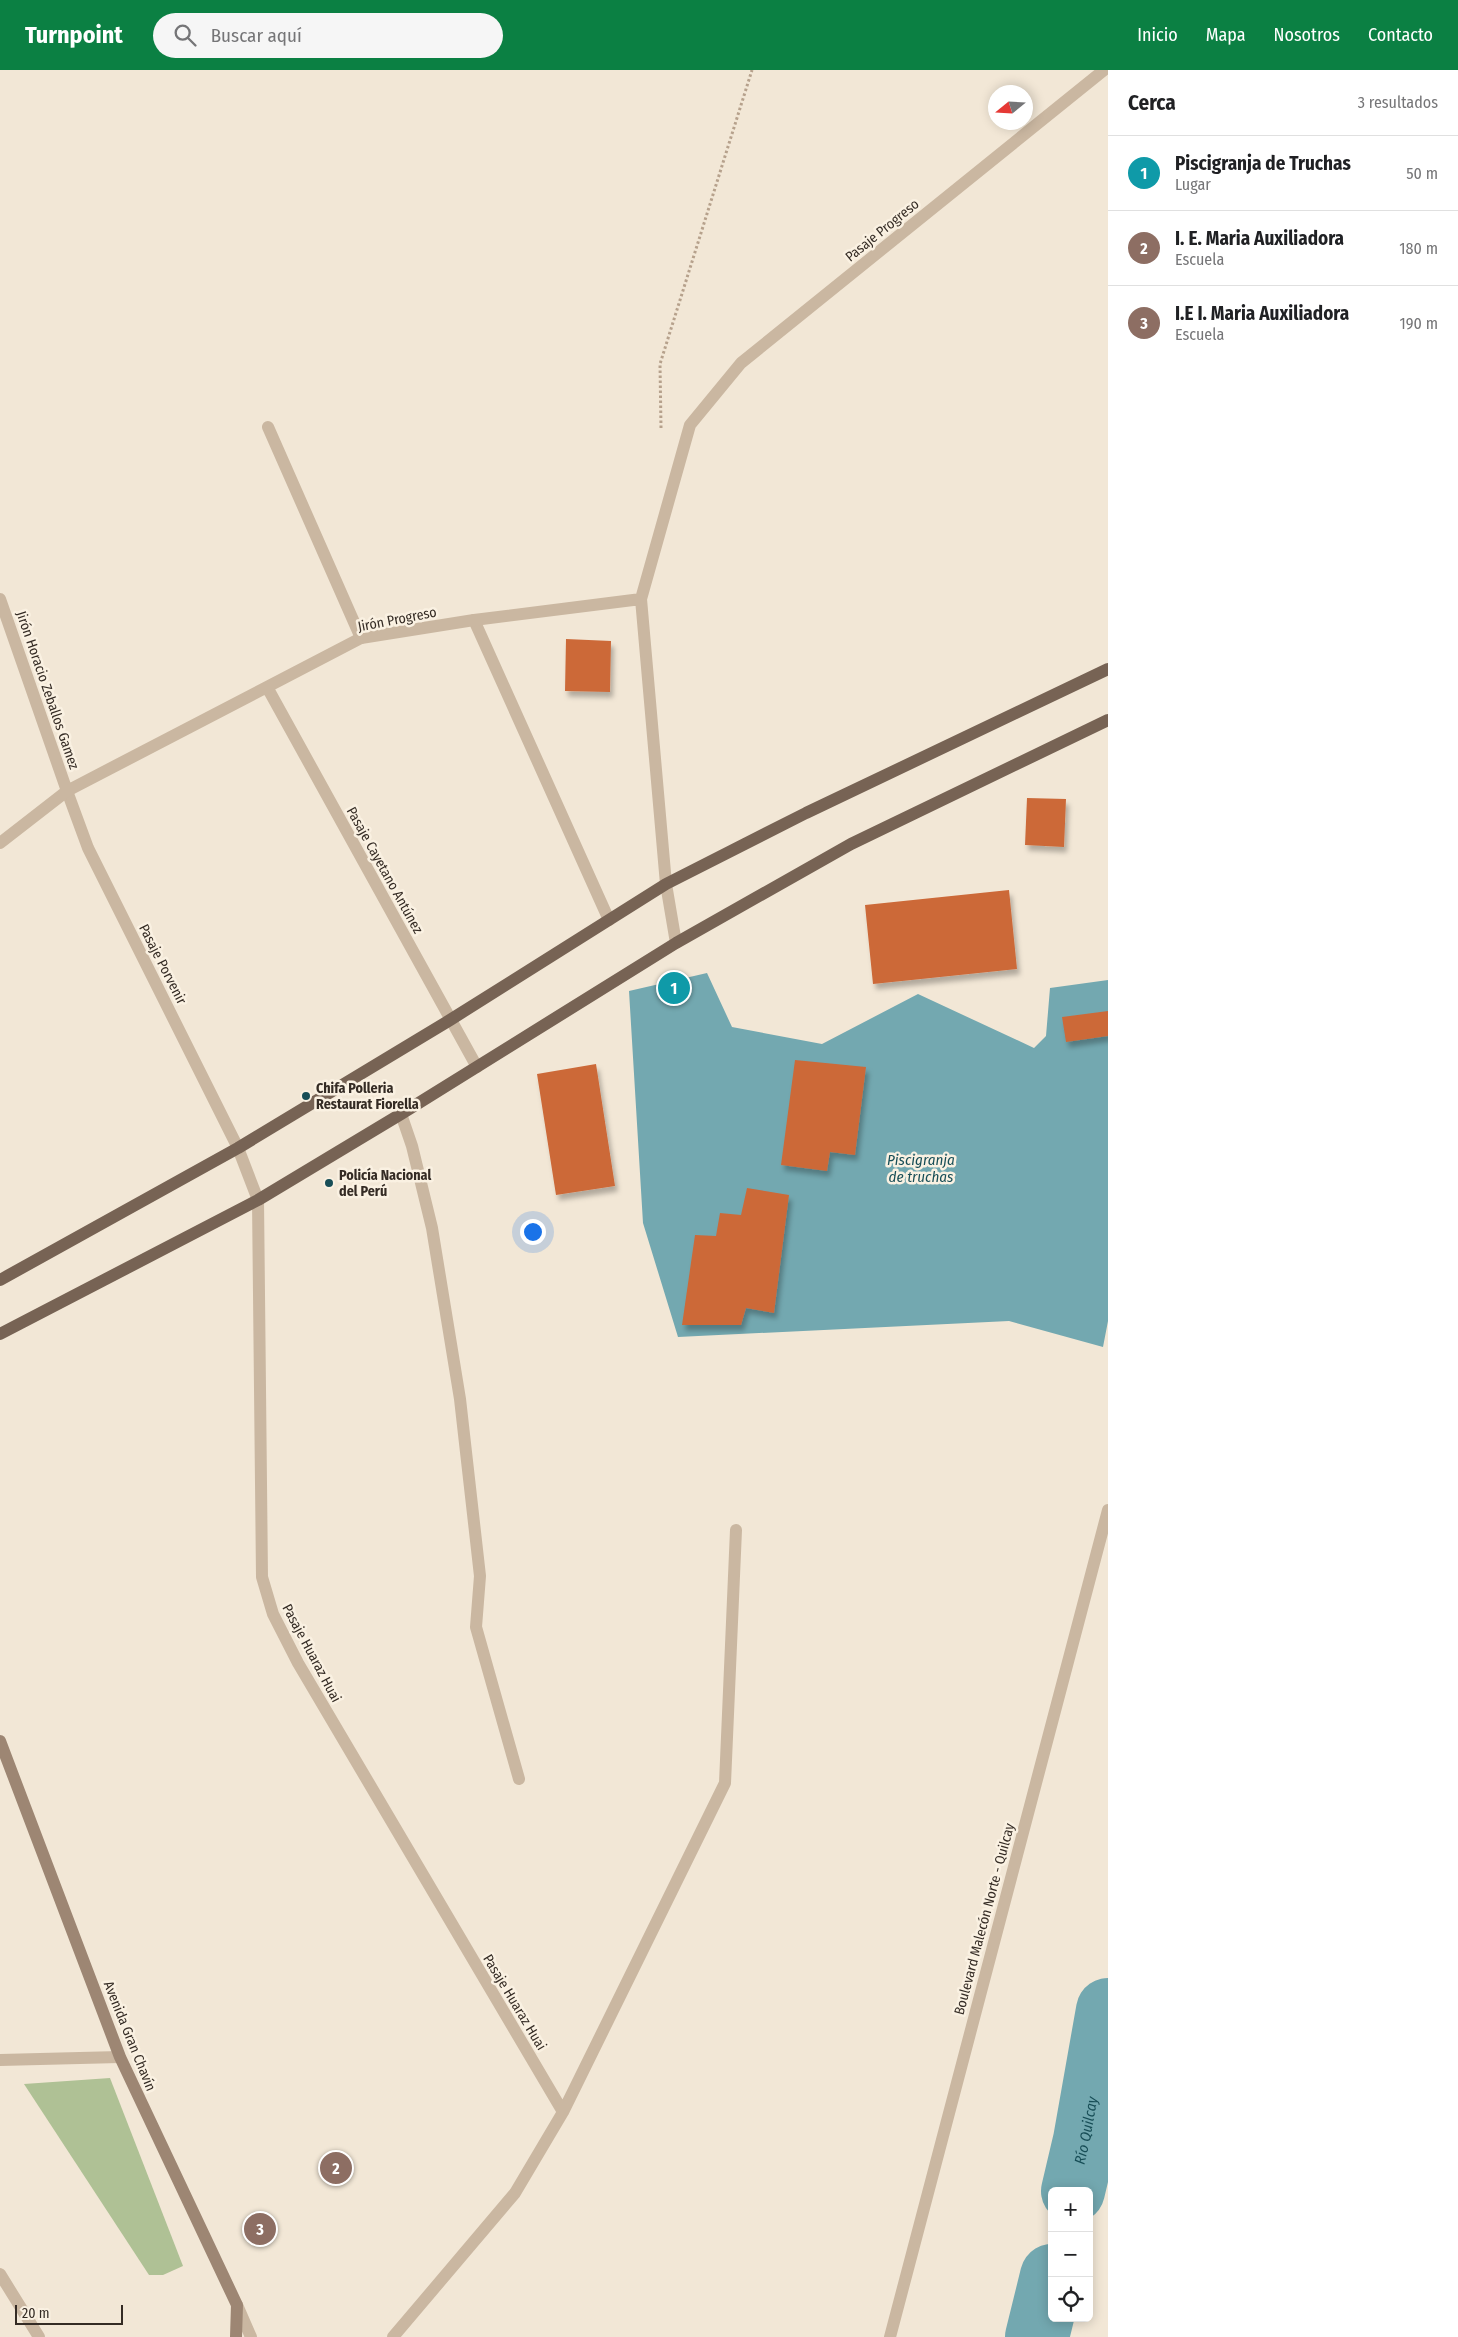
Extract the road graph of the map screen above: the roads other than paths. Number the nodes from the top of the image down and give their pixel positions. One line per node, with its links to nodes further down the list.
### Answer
1 (1104, 70): 4 (street, Pasaje Progreso)
2 (268, 427): 6 (street)
3 (0, 599): 10 (street, Jirón Horacio Zeballos Gamez)
4 (641, 599): 5 (street, Jirón Progreso); 12 (street)
5 (474, 620): 6 (street, Jirón Progreso); 13 (street)
6 (361, 638): 8 (street, Jirón Progreso)
7 (1108, 669): 12 (main road)
8 (267, 687): 10 (street, Jirón Progreso); 15 (street, Pasaje Cayetano Antúnez)
9 (1108, 720): 14 (main road)
10 (67, 791): 11 (street, Jirón Progreso); 18 (street, Pasaje Porvenir)
11 (0, 844)
12 (666, 884): 13 (main road); 14 (street)
13 (609, 920): 15 (main road)
14 (676, 943): 16 (main road)
15 (450, 1020): 16 (street, Pasaje Cayetano Antúnez); 18 (main road)
16 (477, 1067): 17 (main road)
17 (401, 1114): 19 (main road); 25 (street)
18 (238, 1148): 19 (street, Pasaje Huaraz Huai); 20 (main road)
19 (258, 1200): 21 (main road); 28 (street, Pasaje Huaraz Huai)
20 (0, 1280)
21 (0, 1334)
22 (1108, 1510): 35 (street, Boulevard Malecón Norte - Quilcay)
23 (736, 1530): 28 (street)
24 (0, 1741): 26 (main road, Avenida Gran Chavín)
25 (519, 1779)
26 (120, 2057): 27 (street); 30 (main road, Avenida Gran Chavín)
27 (0, 2060)
28 (563, 2112): 34 (street)
29 (0, 2274): 31 (street)
30 (236, 2305): 32 (main road, Avenida Gran Chavín); 33 (street)
31 (39, 2337)
32 (236, 2337)
33 (251, 2337)
34 (393, 2337)
35 (890, 2337)

